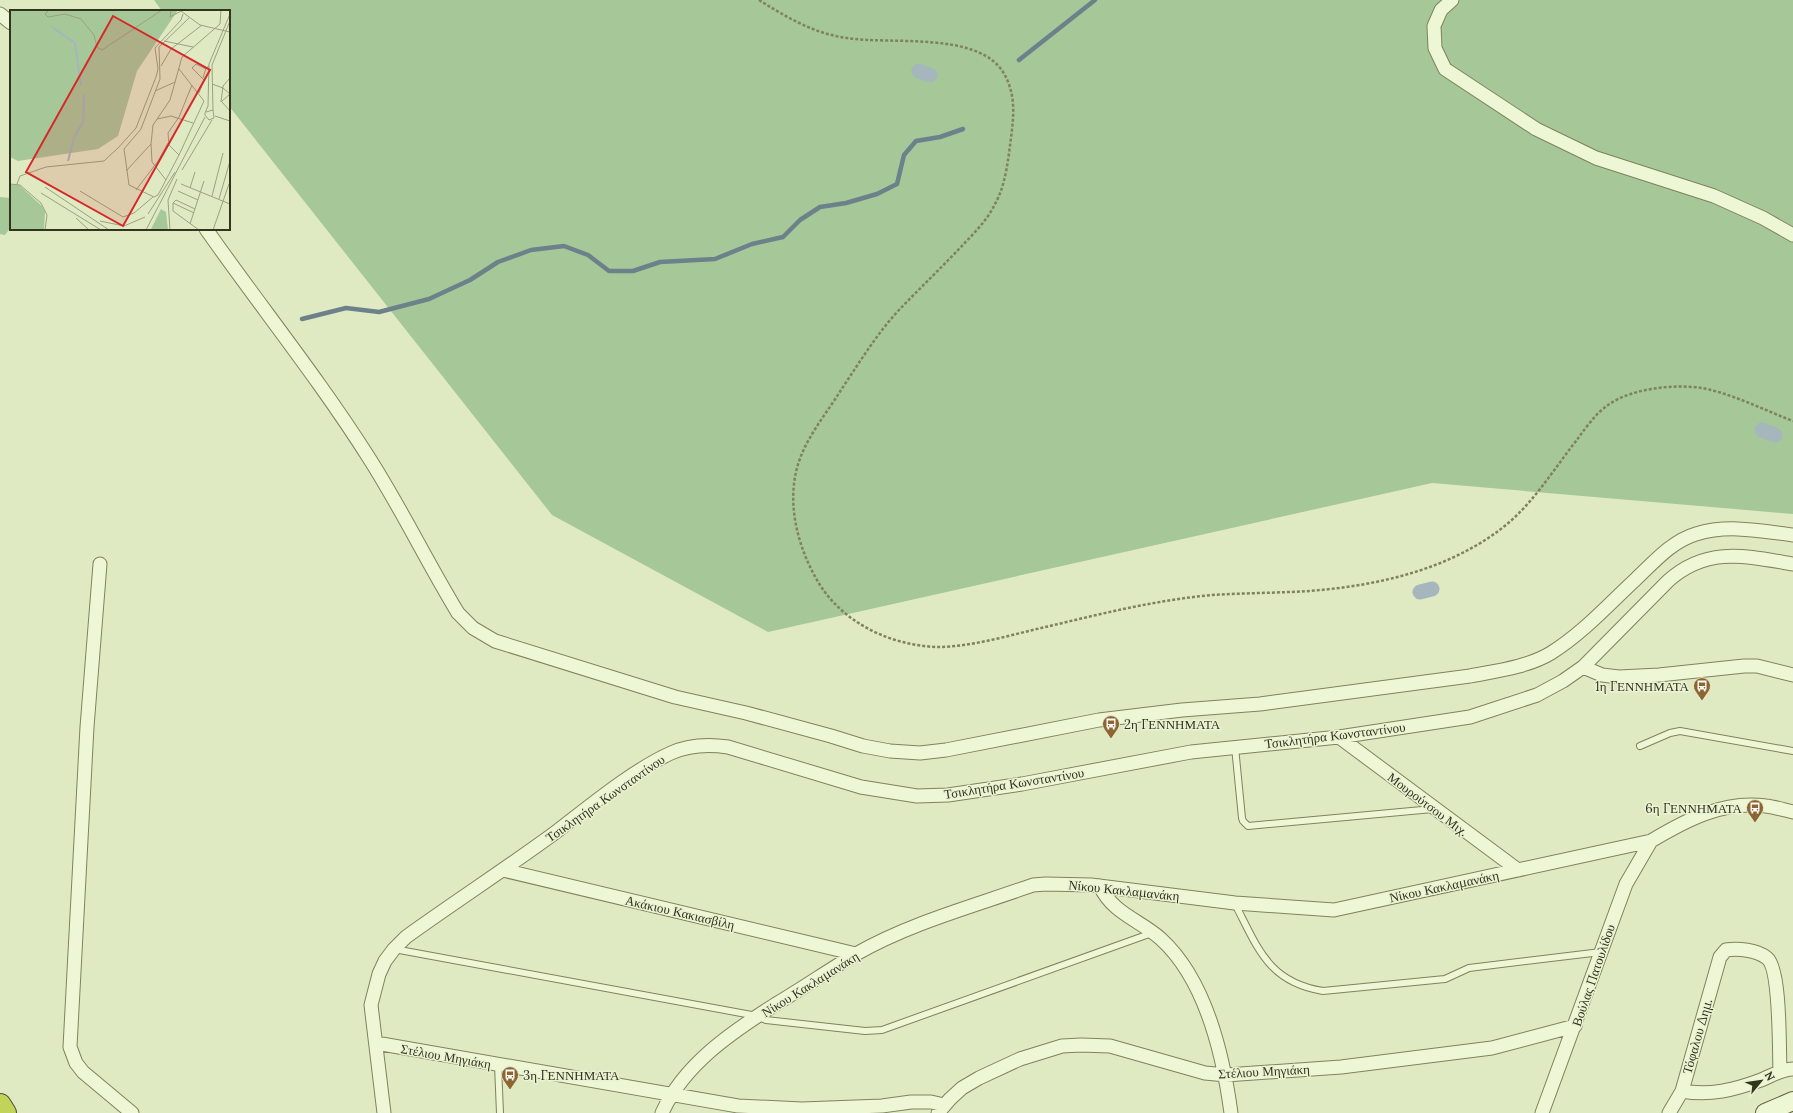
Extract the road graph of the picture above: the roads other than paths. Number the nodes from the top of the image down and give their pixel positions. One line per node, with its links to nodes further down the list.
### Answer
1 (1452, 0): 5 (street)
2 (0, 14): 3 (street)
3 (10, 22)
4 (207, 230): 6 (street)
5 (1793, 235)
6 (1793, 535)
7 (100, 564): 40 (street)
8 (1793, 564): 9 (street, Τσικλητήρα Κωνσταντίνου)
9 (1583, 667): 10 (street); 11 (street, Τσικλητήρα Κωνσταντίνου)
10 (1793, 674)
11 (1339, 737): 13 (street, Τσικλητήρα Κωνσταντίνου); 15 (street, Μουρούτσου Μιχ.)
12 (1640, 746): 14 (lane)
13 (1235, 747): 15 (lane); 18 (street, Τσικλητήρα Κωνσταντίνου)
14 (1793, 751)
15 (1435, 809): 19 (street, Μουρούτσου Μιχ.)
16 (1793, 812): 17 (street)
17 (1651, 841): 19 (street, Νίκου Κακλαμανάκη); 24 (street, Βούλας Πατουλίδου)
18 (503, 870): 23 (street, Τσικλητήρα Κωνσταντίνου); 25 (street, Ακάκιου Κακιασβίλη)
19 (1518, 870): 21 (street, Νίκου Κακλαμανάκη)
20 (1100, 886): 21 (street, Νίκου Κακλαμανάκη); 22 (street); 25 (street, Νίκου Κακλαμανάκη)
21 (1234, 903): 24 (lane)
22 (1154, 932): 26 (lane); 32 (street)
23 (394, 949): 26 (lane); 28 (street, Τσικλητήρα Κωνσταντίνου)
24 (1601, 952): 27 (street, Βούλας Πατουλίδου)
25 (856, 954): 26 (street, Νίκου Κακλαμανάκη)
26 (757, 1016): 34 (street, Νίκου Κακλαμανάκη)
27 (1575, 1026): 32 (street, Στέλιου Μηγιάκη); 45 (street, Βούλας Πατουλίδου)
28 (376, 1043): 29 (street, Στέλιου Μηγιάκη); 41 (street, Τσικλητήρα Κωνσταντίνου)
29 (498, 1066): 34 (street, Στέλιου Μηγιάκη); 42 (lane)
30 (1793, 1069): 31 (street)
31 (1780, 1072): 33 (street); 33 (street, Τόφαλου Δημ.)
32 (1226, 1075): 38 (street, Στέλιου Μηγιάκη); 44 (street)
33 (1682, 1091): 46 (street, Τόφαλου Δημ.)
34 (672, 1094): 37 (street, Στέλιου Μηγιάκη); 43 (street, Νίκου Κακλαμανάκη)
35 (1793, 1101): 47 (main road)
36 (0, 1105): 39 (highway)
37 (738, 1109): 38 (street, Στέλιου Μηγιάκη)
38 (941, 1109)
39 (5, 1113)
40 (132, 1113)
41 (384, 1113)
42 (500, 1113)
43 (662, 1113)
44 (1231, 1113)
45 (1542, 1113)
46 (1669, 1113)
47 (1765, 1113)

